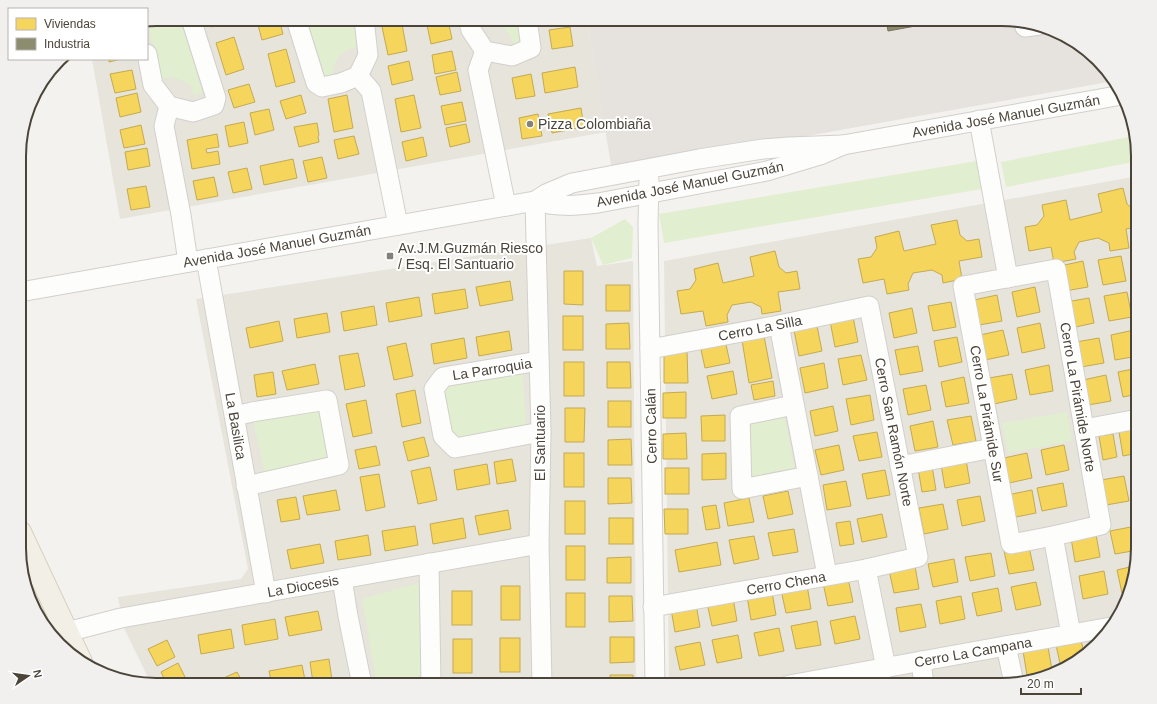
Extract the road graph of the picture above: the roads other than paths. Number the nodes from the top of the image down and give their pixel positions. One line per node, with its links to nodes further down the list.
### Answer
1 (193, 26): 10 (street)
2 (298, 26): 8 (street)
3 (365, 26): 8 (street)
4 (469, 26): 6 (street)
5 (528, 26): 6 (street)
6 (485, 51): 16 (street)
7 (148, 59): 10 (street)
8 (358, 76): 17 (street)
9 (1116, 96): 11 (street, Avenida José Manuel Guzmán)
10 (169, 106): 18 (street, La Basilica)
11 (979, 120): 12 (street, Avenida José Manuel Guzmán); 19 (street)
12 (843, 145): 13 (street, Avenida José Manuel Guzmán); 14 (street, Avenida José Manuel Guzmán)
13 (649, 168): 14 (street, Cerro Calán); 15 (street, Avenida José Manuel Guzmán)
14 (650, 193): 15 (street, Avenida José Manuel Guzmán); 23 (street, Cerro Calán)
15 (535, 201): 16 (street, Avenida José Manuel Guzmán); 24 (street, El Santuario)
16 (506, 206): 17 (street, Avenida José Manuel Guzmán)
17 (398, 225): 18 (street, Avenida José Manuel Guzmán)
18 (197, 261): 20 (street, Avenida José Manuel Guzmán); 26 (street, La Basilica)
19 (1008, 278): 28 (street, Cerro La Pirámide Norte); 30 (street, Cerro La Pirámide Sur)
20 (26, 291)
21 (869, 306): 22 (street, Cerro La Silla); 31 (street, Cerro San Ramón Norte)
22 (779, 325): 23 (street, Cerro La Silla); 25 (street)
23 (650, 349): 43 (street, Cerro Calán)
24 (539, 361): 29 (street, El Santuario); 29 (street, La Parroquia)
25 (794, 405): 32 (street); 32 (street)
26 (235, 416): 33 (street, La Basilica); 33 (street)
27 (1131, 420): 28 (street)
28 (1084, 429): 34 (street, Cerro La Pirámide Norte)
29 (541, 432): 35 (street, El Santuario)
30 (993, 448): 31 (street); 34 (street, Cerro La Pirámide Sur)
31 (900, 466): 37 (street, Cerro San Ramón Norte)
32 (808, 476): 40 (street)
33 (246, 486): 42 (street, La Basilica)
34 (1053, 536): 46 (street)
35 (539, 544): 38 (street, La Diocesis); 54 (street, El Santuario)
36 (26, 545): 45 (main road)
37 (918, 558): 39 (street, Cerro Chena)
38 (429, 563): 41 (street, La Diocesis); 53 (street)
39 (866, 569): 40 (street, Cerro Chena); 50 (street)
40 (827, 575): 43 (street, Cerro Chena)
41 (342, 579): 42 (street, La Diocesis); 52 (street)
42 (266, 593): 45 (street, La Diocesis)
43 (654, 607): 55 (street, Cerro Calán)
44 (1101, 631): 46 (street, Cerro La Campana)
45 (67, 632): 48 (main road)
46 (1070, 634): 47 (street, Cerro La Campana)
47 (1006, 646): 49 (street, Cerro La Campana); 51 (street)
48 (75, 649)
49 (921, 661): 50 (street, Cerro La Campana); 57 (street)
50 (886, 668): 56 (street, Cerro La Campana)
51 (1013, 677)
52 (361, 678)
53 (432, 678)
54 (542, 678)
55 (655, 678)
56 (842, 678)
57 (923, 678)

